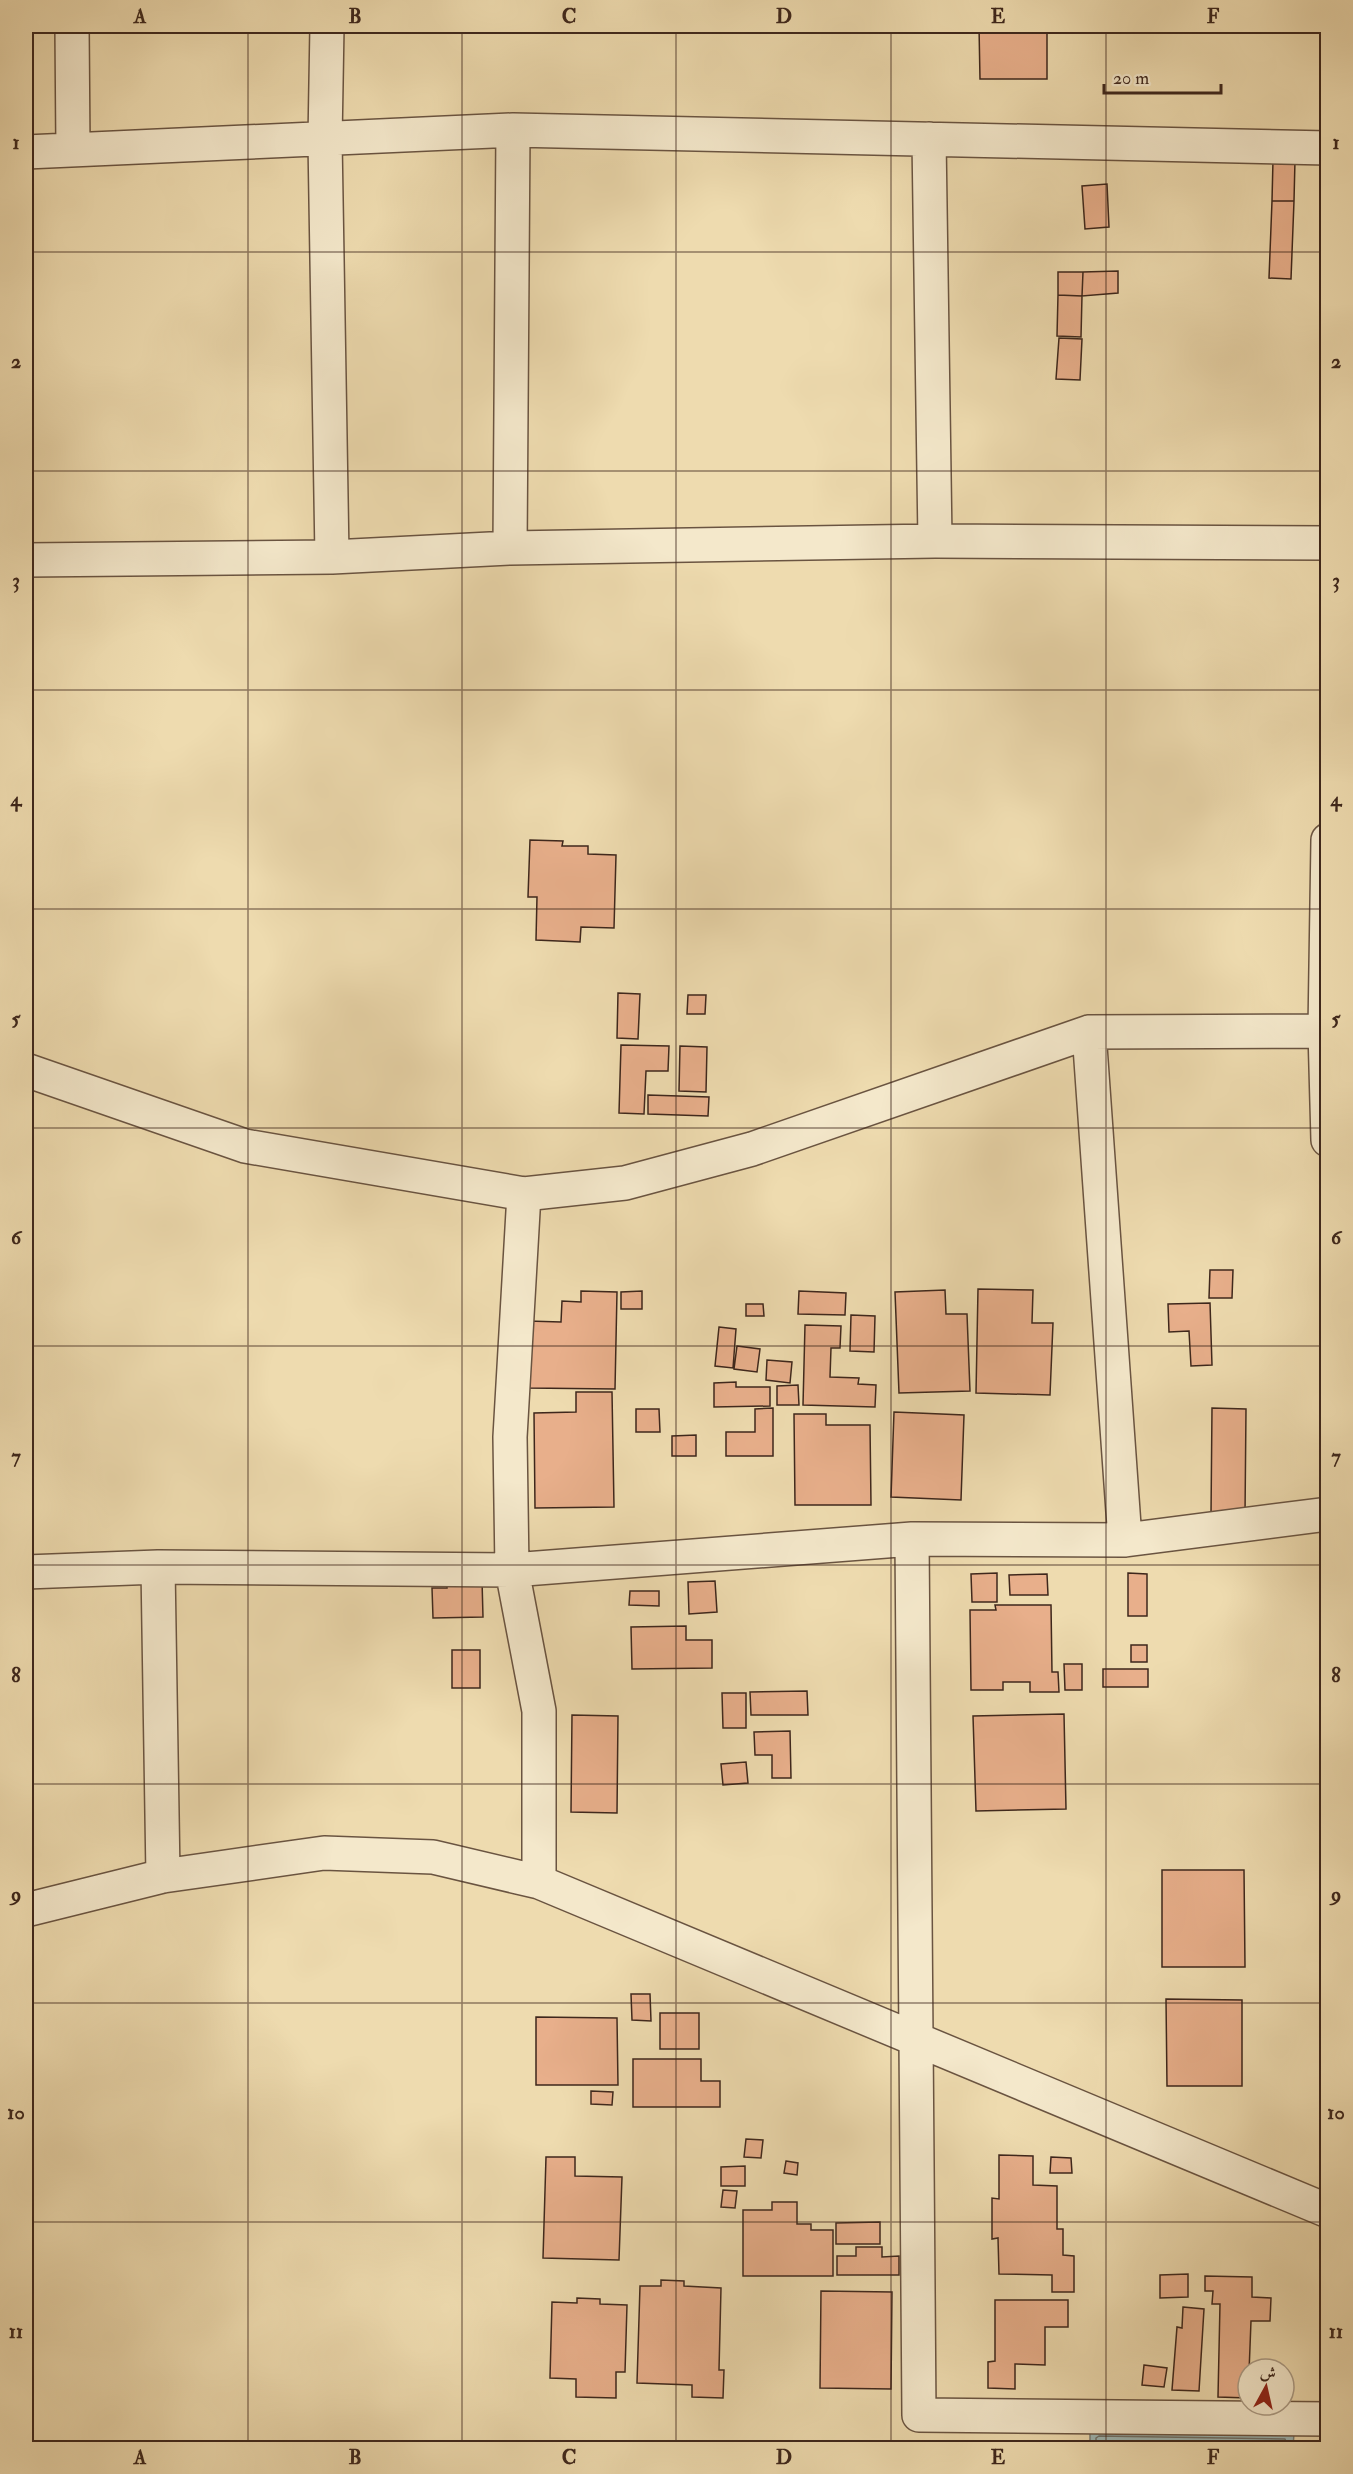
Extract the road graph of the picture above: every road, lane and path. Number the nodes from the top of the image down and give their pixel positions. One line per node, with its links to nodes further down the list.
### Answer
1 (72, 26): 7 (street)
2 (327, 26): 4 (street)
3 (513, 130): 4 (street); 5 (street); 11 (street)
4 (325, 140): 7 (street); 12 (street)
5 (929, 140): 6 (street); 9 (street)
6 (1328, 148)
7 (73, 150): 8 (street)
8 (26, 152)
9 (935, 541): 10 (street); 11 (street)
10 (1328, 543)
11 (510, 548): 12 (street)
12 (332, 557): 13 (street)
13 (26, 560)
14 (1328, 840): 15 (street)
15 (1325, 1031): 16 (street); 18 (street)
16 (1089, 1032): 19 (street); 22 (street)
17 (26, 1070): 19 (street)
18 (1328, 1140)
19 (524, 1194): 24 (street)
20 (1328, 1514): 22 (street)
21 (912, 1539): 22 (street); 24 (street); 29 (street)
22 (1125, 1540)
23 (158, 1566): 24 (street); 25 (street); 26 (street)
24 (512, 1570): 27 (street)
25 (26, 1572)
26 (163, 1876): 27 (street); 28 (street)
27 (539, 1882): 29 (street)
28 (26, 1910)
29 (915, 2038): 30 (street); 31 (street)
30 (1328, 2211)
31 (1328, 2419)

